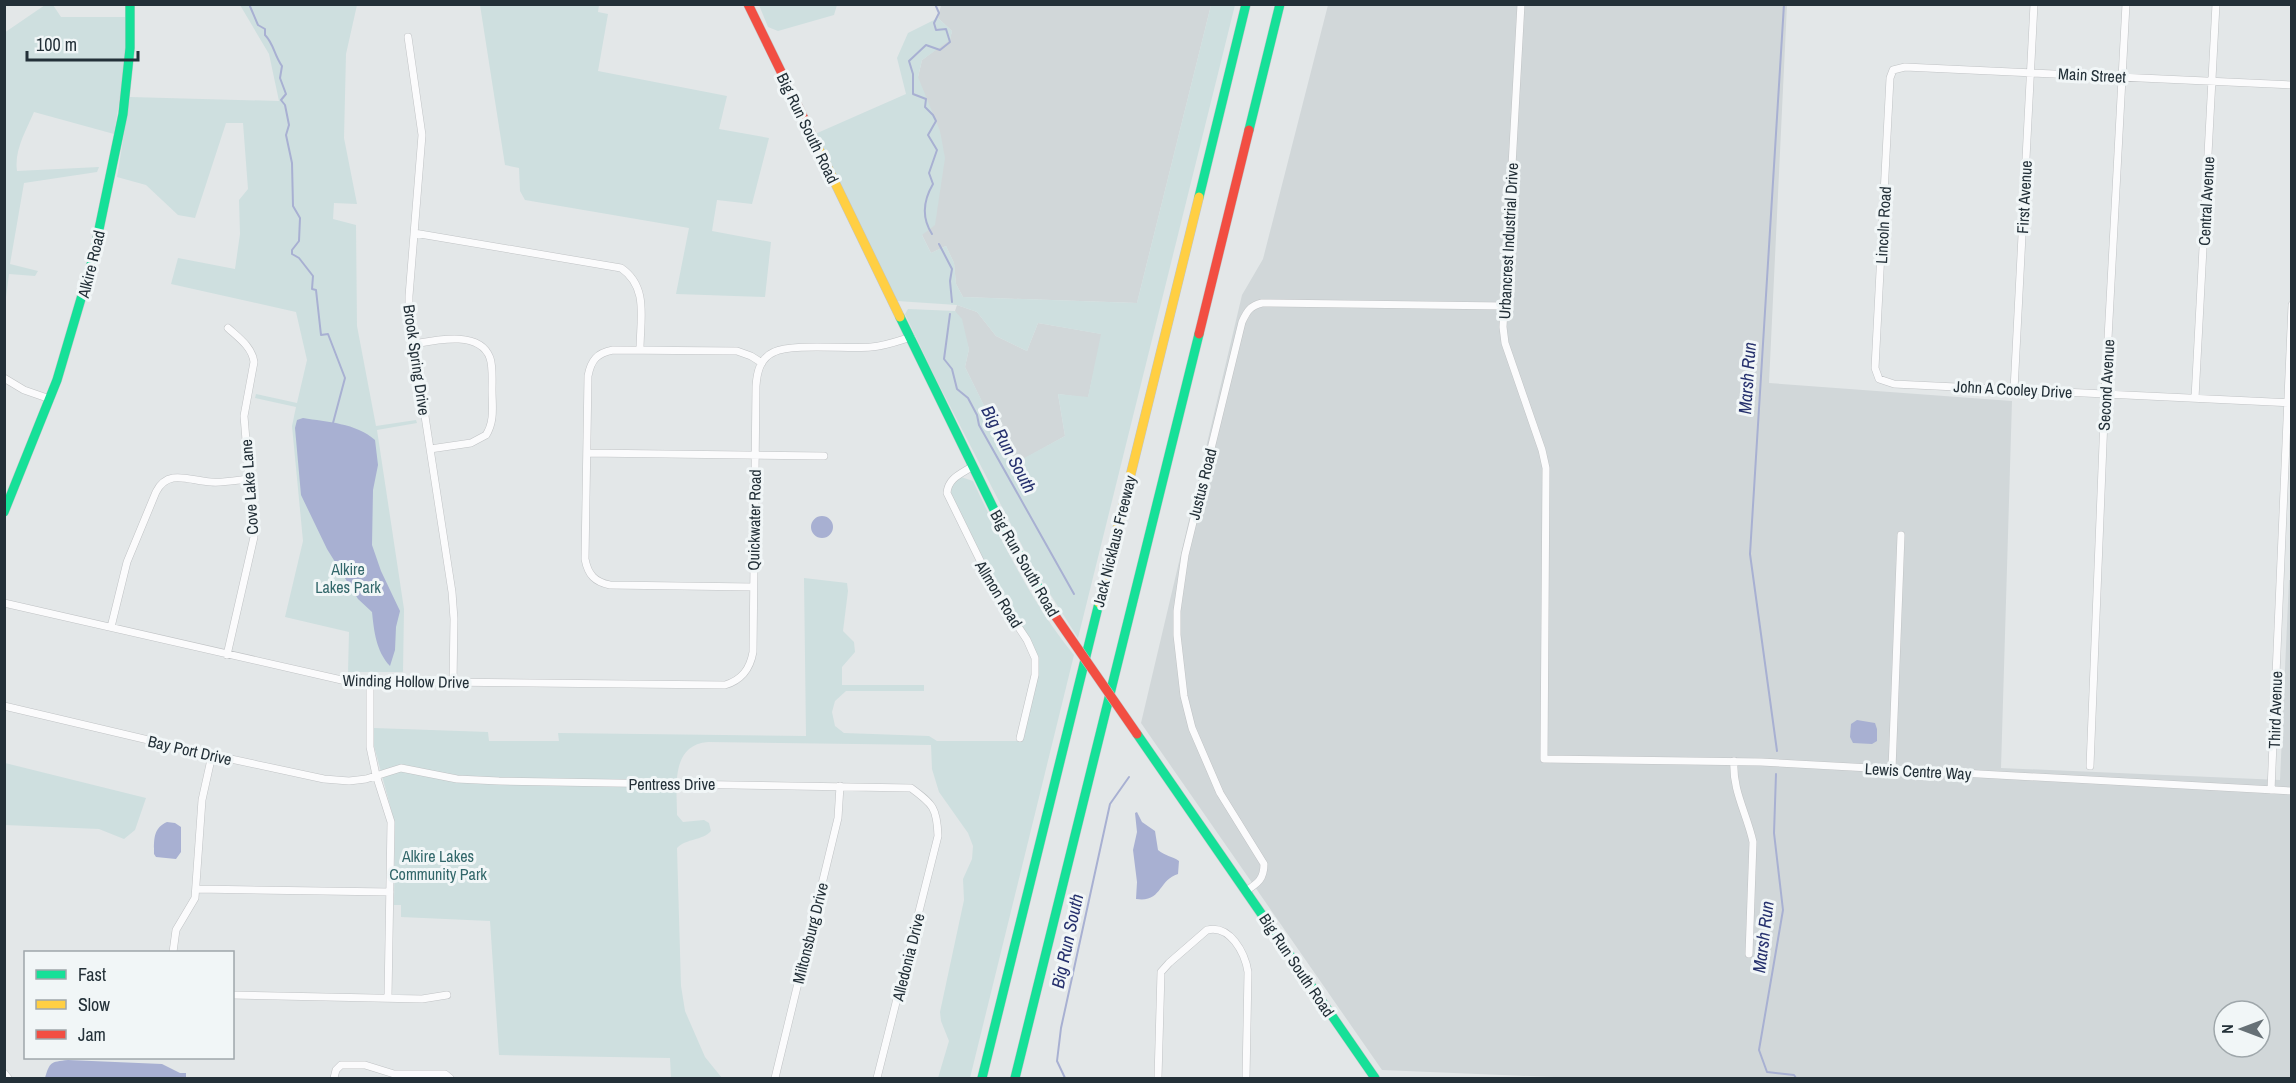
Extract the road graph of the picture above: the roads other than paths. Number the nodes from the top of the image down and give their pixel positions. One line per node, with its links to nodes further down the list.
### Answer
1 (130, 4): 28 (main road, Alkire Road)
2 (748, 4): 19 (main road, Big Run South Road)
3 (1246, 4): 71 (main road, Jack Nicklaus Freeway)
4 (1280, 4): 72 (main road, Jack Nicklaus Freeway)
5 (1521, 4): 17 (street, Urbancrest Industrial Drive)
6 (2034, 4): 11 (street, First Avenue)
7 (2126, 4): 12 (street, Second Avenue)
8 (2216, 4): 13 (street, Central Avenue)
9 (408, 36): 15 (street, Brook Spring Drive)
10 (1893, 70): 11 (street, Main Street); 24 (street, Lincoln Road)
11 (2031, 72): 12 (street, Main Street); 25 (street, First Avenue)
12 (2122, 77): 13 (street, Main Street); 26 (street, Second Avenue)
13 (2212, 81): 14 (street, Main Street); 27 (street, Central Avenue)
14 (2292, 85)
15 (414, 233): 20 (street, Brook Spring Drive); 21 (street)
16 (2292, 305): 29 (street, Third Avenue)
17 (1504, 306): 48 (street, Urbancrest Industrial Drive); 58 (street, Justus Road)
18 (228, 328): 35 (street, Cove Lake Lane)
19 (911, 337): 22 (street); 34 (main road, Big Run South Road)
20 (414, 344): 30 (street, Brook Spring Drive); 30 (street)
21 (640, 350): 22 (street); 31 (street)
22 (762, 363): 32 (street, Quickwater Road)
23 (4, 378): 28 (street)
24 (1878, 379): 25 (street, John A Cooley Drive)
25 (2014, 390): 26 (street, John A Cooley Drive)
26 (2105, 394): 27 (street, John A Cooley Drive); 50 (street, Second Avenue)
27 (2195, 398): 29 (street, John A Cooley Drive)
28 (50, 399): 36 (main road, Alkire Road)
29 (2289, 403): 54 (street, Third Avenue)
30 (430, 449): 44 (street, Brook Spring Drive)
31 (586, 453): 32 (street); 38 (street)
32 (755, 455): 33 (street); 38 (street, Quickwater Road)
33 (824, 456)
34 (973, 466): 46 (street, Allmon Road); 58 (main road, Big Run South Road, bridge)
35 (249, 479): 40 (street); 41 (street, Cove Lake Lane)
36 (4, 512)
37 (1901, 535): 51 (street)
38 (753, 587): 42 (street, Quickwater Road)
39 (4, 603): 40 (street, Winding Hollow Drive)
40 (111, 627): 41 (street, Winding Hollow Drive)
41 (227, 655): 43 (street, Winding Hollow Drive)
42 (742, 676): 44 (street, Winding Hollow Drive)
43 (370, 681): 44 (street, Winding Hollow Drive); 52 (street)
44 (453, 682)
45 (4, 706): 47 (street, Bay Port Drive)
46 (1020, 738)
47 (212, 755): 52 (street, Bay Port Drive); 57 (street)
48 (1544, 759): 49 (street, Lewis Centre Way)
49 (1734, 761): 51 (street, Lewis Centre Way); 61 (street)
50 (2090, 766)
51 (1892, 769): 54 (street, Lewis Centre Way)
52 (376, 775): 53 (street, Pentress Drive); 59 (street)
53 (840, 786): 56 (street, Pentress Drive); 69 (street, Miltonsburg Drive)
54 (2271, 790): 55 (street, Lewis Centre Way)
55 (2292, 791)
56 (938, 836): 70 (street, Alledonia Drive)
57 (197, 889): 59 (street); 60 (street)
58 (1246, 891): 75 (main road, Big Run South Road)
59 (390, 892): 64 (street)
60 (173, 951)
61 (1749, 954)
62 (234, 995): 64 (street)
63 (447, 995): 64 (street)
64 (388, 997)
65 (4, 1073): 66 (street)
66 (8, 1078)
67 (334, 1078): 68 (street)
68 (450, 1078)
69 (775, 1078)
70 (877, 1078)
71 (982, 1078)
72 (1015, 1078)
73 (1158, 1078): 74 (street)
74 (1246, 1078)
75 (1375, 1078)

